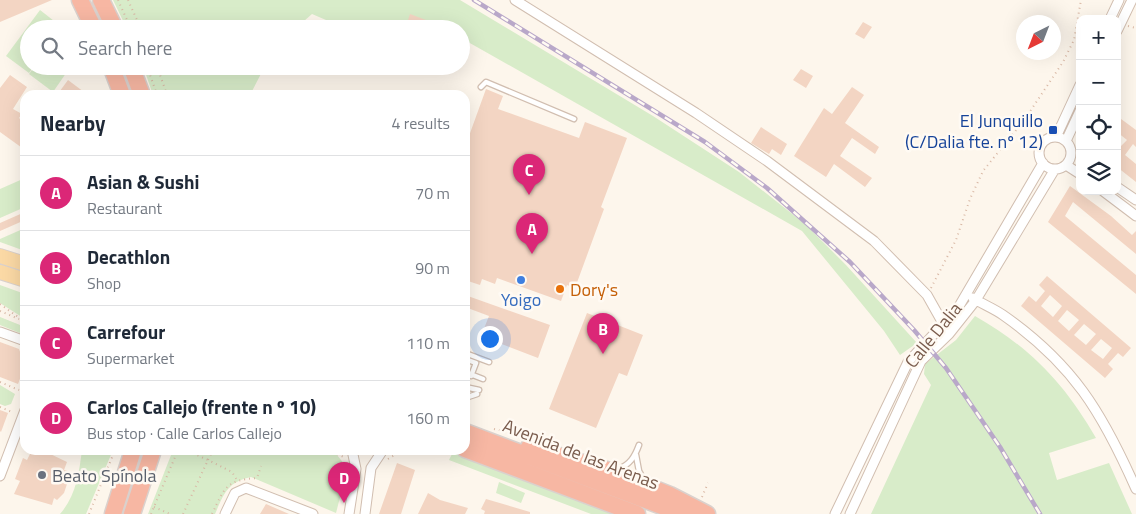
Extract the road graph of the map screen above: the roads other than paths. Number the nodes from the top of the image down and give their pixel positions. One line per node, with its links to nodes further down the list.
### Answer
1 (80, 0): 7 (highway)
2 (101, 0): 8 (highway)
3 (515, 0): 36 (street)
4 (1119, 0): 6 (street)
5 (1132, 0): 9 (street)
6 (1112, 15)
7 (90, 20)
8 (111, 20)
9 (1121, 23)
10 (114, 75): 13 (highway)
11 (134, 75): 14 (highway)
12 (481, 87): 16 (lane)
13 (120, 90)
14 (140, 90)
15 (1076, 94): 18 (street)
16 (574, 119)
17 (1076, 120): 19 (street)
18 (1056, 137): 19 (street); 22 (street)
19 (1066, 141): 20 (street)
20 (1071, 155): 21 (street); 23 (street)
21 (1076, 158)
22 (1043, 163): 24 (street); 34 (street, Calle Dalia)
23 (1066, 165): 24 (street); 25 (street)
24 (1055, 169): 35 (street, Calle Dalia)
25 (1076, 171)
26 (1121, 190): 28 (street)
27 (1108, 195): 29 (street)
28 (1136, 200)
29 (1136, 216)
30 (0, 256): 31 (main road)
31 (20, 262)
32 (0, 272): 33 (main road)
33 (20, 278)
34 (966, 294): 35 (street); 36 (street, Calle Dalia)
35 (976, 300): 38 (street, Calle Dalia); 62 (street)
36 (944, 324): 38 (street); 73 (street, Calle Dalia)
37 (0, 332): 39 (street)
38 (949, 334): 74 (street, Calle Dalia)
39 (20, 339)
40 (470, 355): 42 (lane)
41 (470, 361): 43 (lane)
42 (489, 362)
43 (470, 372)
44 (470, 374): 45 (lane)
45 (483, 379)
46 (470, 388): 47 (lane)
47 (470, 396)
48 (20, 421): 53 (street)
49 (470, 434): 50 (highway, Avenida de las Arenas)
50 (496, 444): 59 (highway); 72 (highway, Avenida de las Arenas)
51 (639, 445): 58 (lane)
52 (470, 451): 71 (highway, Avenida de las Arenas)
53 (4, 455): 60 (street)
54 (132, 455): 65 (highway)
55 (151, 455): 66 (highway)
56 (353, 455): 69 (street)
57 (380, 455): 70 (street)
58 (636, 455): 59 (lane); 61 (lane)
59 (607, 470): 61 (highway)
60 (1, 471)
61 (653, 488): 63 (highway)
62 (1136, 489)
63 (703, 509)
64 (297, 511): 67 (street); 68 (street)
65 (113, 514)
66 (132, 514)
67 (225, 514)
68 (313, 514)
69 (349, 514)
70 (365, 514)
71 (638, 514)
72 (683, 514)
73 (835, 514)
74 (850, 514)

